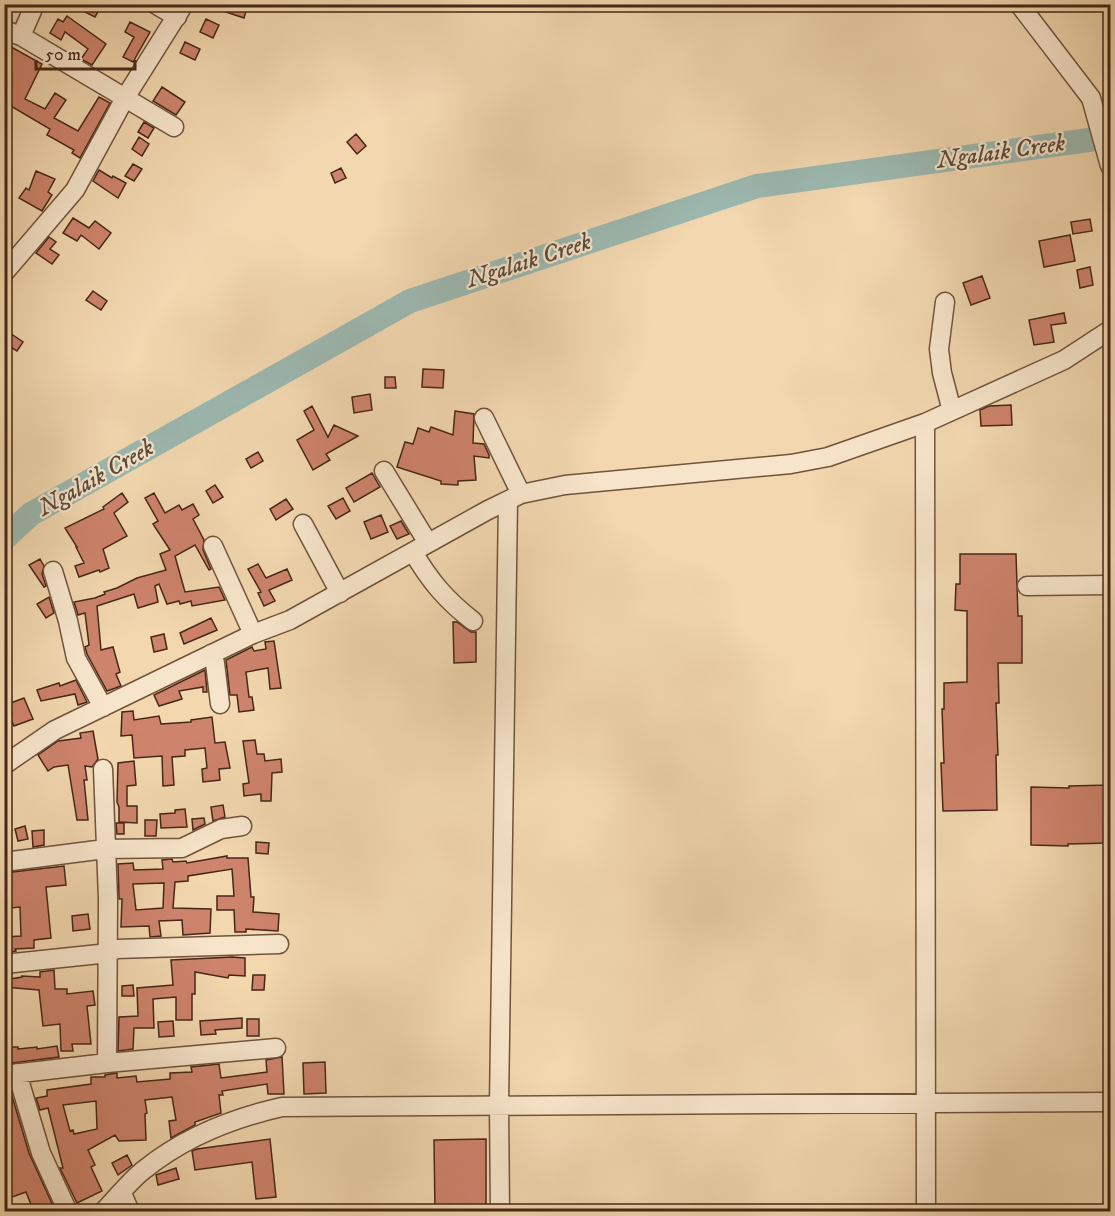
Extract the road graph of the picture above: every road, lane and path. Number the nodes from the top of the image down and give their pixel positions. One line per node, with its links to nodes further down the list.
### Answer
1 (35, 4): 5 (street)
2 (155, 4): 4 (street)
3 (1019, 4): 8 (street)
4 (181, 10): 6 (street)
5 (13, 33): 6 (street)
6 (125, 98): 7 (street); 9 (street)
7 (174, 127)
8 (1109, 160)
9 (4, 273)
10 (945, 302): 12 (street)
11 (1110, 330): 12 (street)
12 (952, 411): 14 (street)
13 (484, 418): 16 (street)
14 (925, 423): 16 (street); 40 (street)
15 (384, 471): 19 (street)
16 (515, 498): 19 (street); 42 (street)
17 (303, 524): 23 (street)
18 (213, 546): 25 (street)
19 (420, 548): 23 (street); 24 (street)
20 (53, 571): 28 (street)
21 (1110, 585): 22 (street)
22 (1027, 586)
23 (339, 593): 25 (street)
24 (473, 621)
25 (253, 634): 26 (street)
26 (212, 654): 27 (street); 28 (street)
27 (220, 704)
28 (103, 707): 29 (street)
29 (4, 765)
30 (103, 769): 32 (street)
31 (242, 826): 32 (street)
32 (105, 849): 33 (street); 35 (street)
33 (4, 862)
34 (279, 944): 35 (street)
35 (109, 953): 36 (street); 38 (street)
36 (4, 964)
37 (276, 1048): 38 (street)
38 (107, 1062): 39 (street)
39 (11, 1074): 44 (street)
40 (926, 1102): 41 (street); 42 (street); 48 (street)
41 (1110, 1102)
42 (499, 1104): 43 (street); 47 (street)
43 (122, 1193): 45 (street); 46 (street)
44 (68, 1212)
45 (103, 1212)
46 (130, 1212)
47 (500, 1212)
48 (926, 1212)

